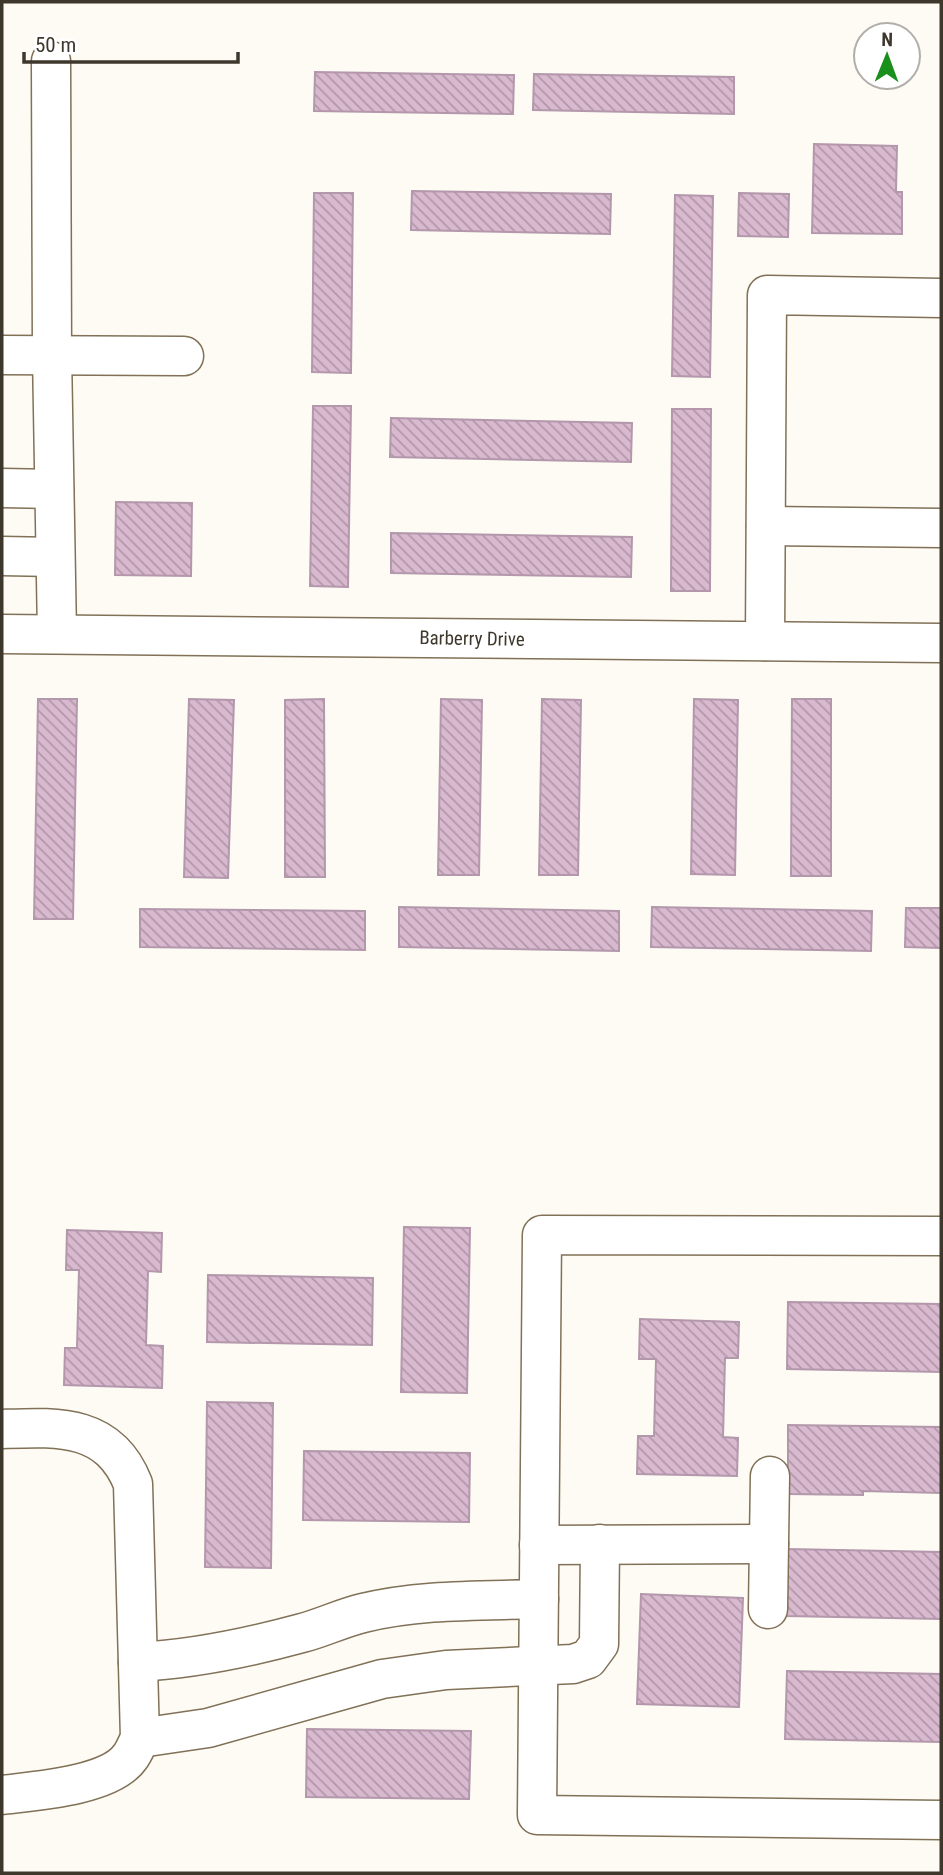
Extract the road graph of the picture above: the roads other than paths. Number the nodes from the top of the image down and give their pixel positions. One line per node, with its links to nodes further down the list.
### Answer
1 (51, 61): 3 (street)
2 (941, 298): 8 (street)
3 (52, 354): 4 (street); 5 (street); 7 (street)
4 (2, 355)
5 (184, 356)
6 (2, 488): 7 (street)
7 (54, 489): 11 (street)
8 (766, 526): 9 (street); 14 (street)
9 (941, 528)
10 (2, 556): 11 (street)
11 (55, 556): 13 (street)
12 (2, 634): 13 (street, Barberry Drive)
13 (57, 635): 14 (street, Barberry Drive)
14 (765, 641): 15 (street, Barberry Drive)
15 (941, 643)
16 (941, 1236): 21 (street)
17 (2, 1429): 24 (street)
18 (770, 1476): 20 (street)
19 (600, 1544): 20 (street); 21 (street); 25 (street)
20 (769, 1544): 23 (street)
21 (540, 1545): 22 (street)
22 (539, 1599): 24 (street); 25 (street)
23 (768, 1609)
24 (138, 1662): 26 (street)
25 (539, 1665): 26 (street); 28 (street)
26 (140, 1738): 27 (street)
27 (2, 1795)
28 (941, 1820)

